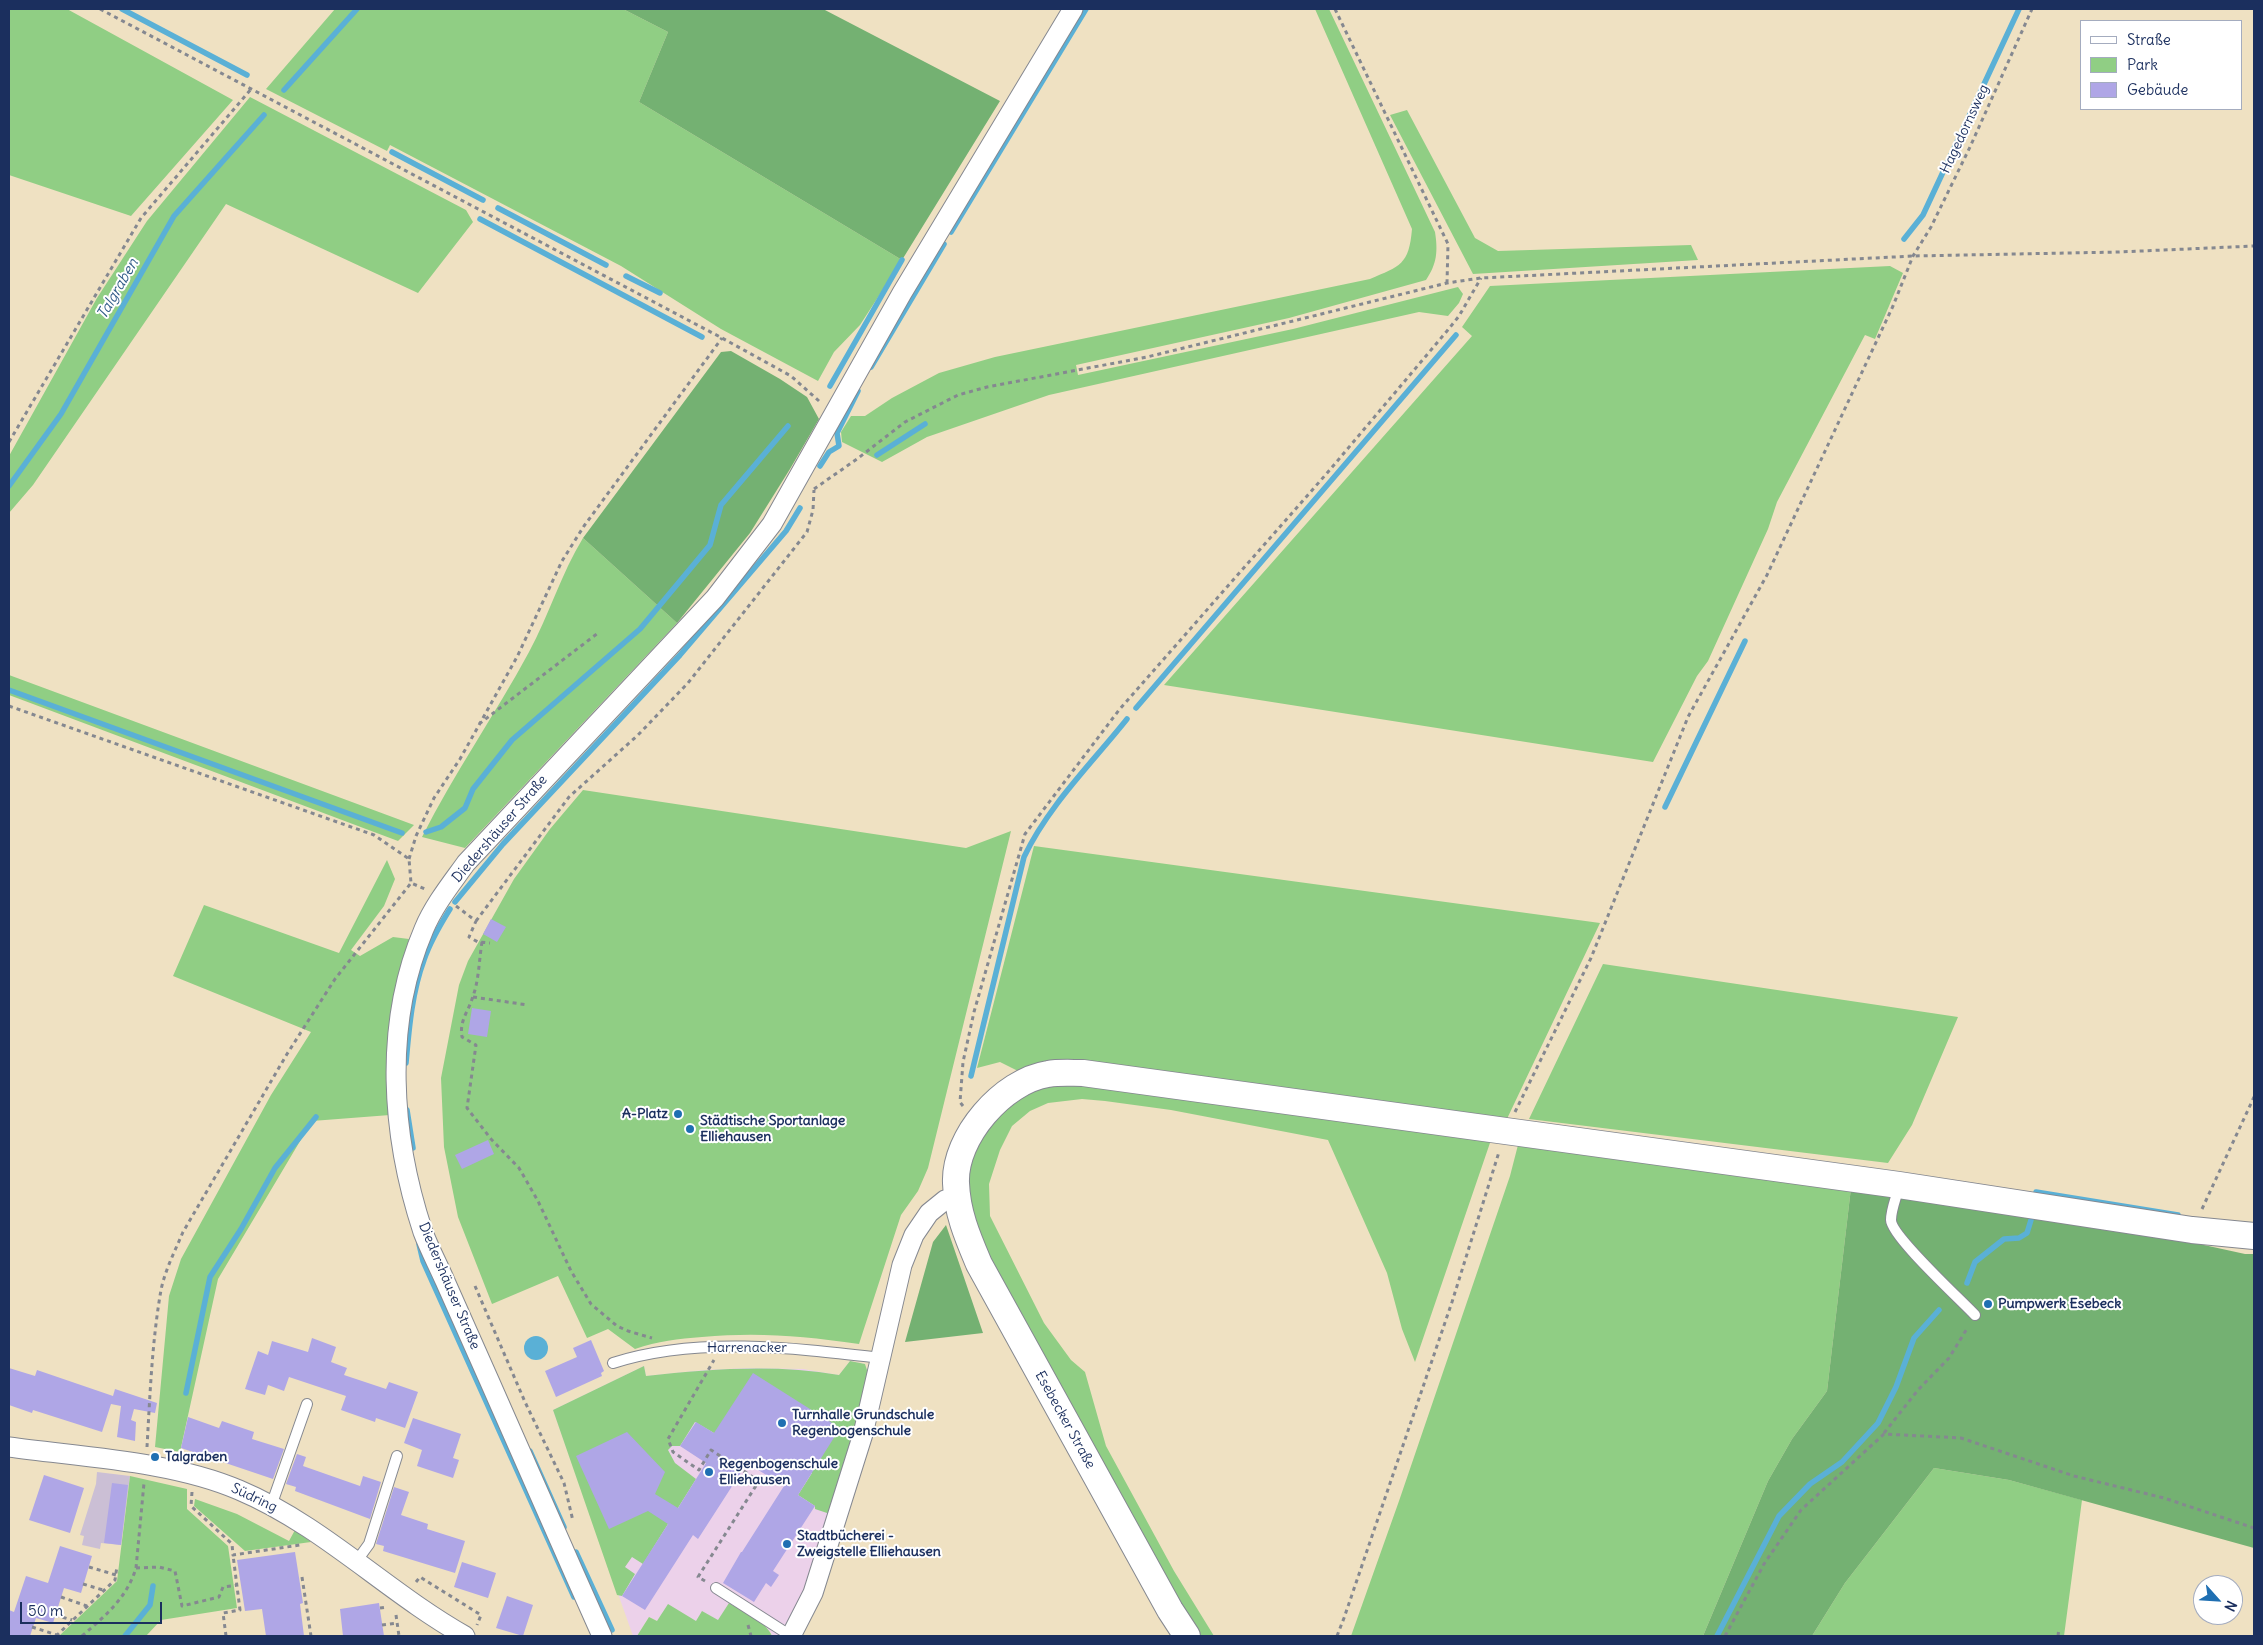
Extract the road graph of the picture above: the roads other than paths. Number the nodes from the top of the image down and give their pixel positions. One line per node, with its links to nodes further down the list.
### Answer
1 (1073, 9): 15 (street, Diedershäuser Straße)
2 (1899, 1185): 3 (street, Esebecker Straße); 4 (street, Esebecker Straße); 5 (lane)
3 (957, 1197): 6 (street); 17 (street, Esebecker Straße)
4 (2254, 1236)
5 (1975, 1315)
6 (881, 1358): 7 (lane, Harrenacker); 16 (street)
7 (613, 1363)
8 (307, 1404): 11 (lane)
9 (9, 1447): 11 (street, Südring)
10 (398, 1456): 12 (lane)
11 (272, 1506): 12 (street, Südring)
12 (356, 1562): 14 (street, Südring)
13 (716, 1588): 16 (lane)
14 (470, 1633)
15 (602, 1636)
16 (791, 1636)
17 (1187, 1636)

